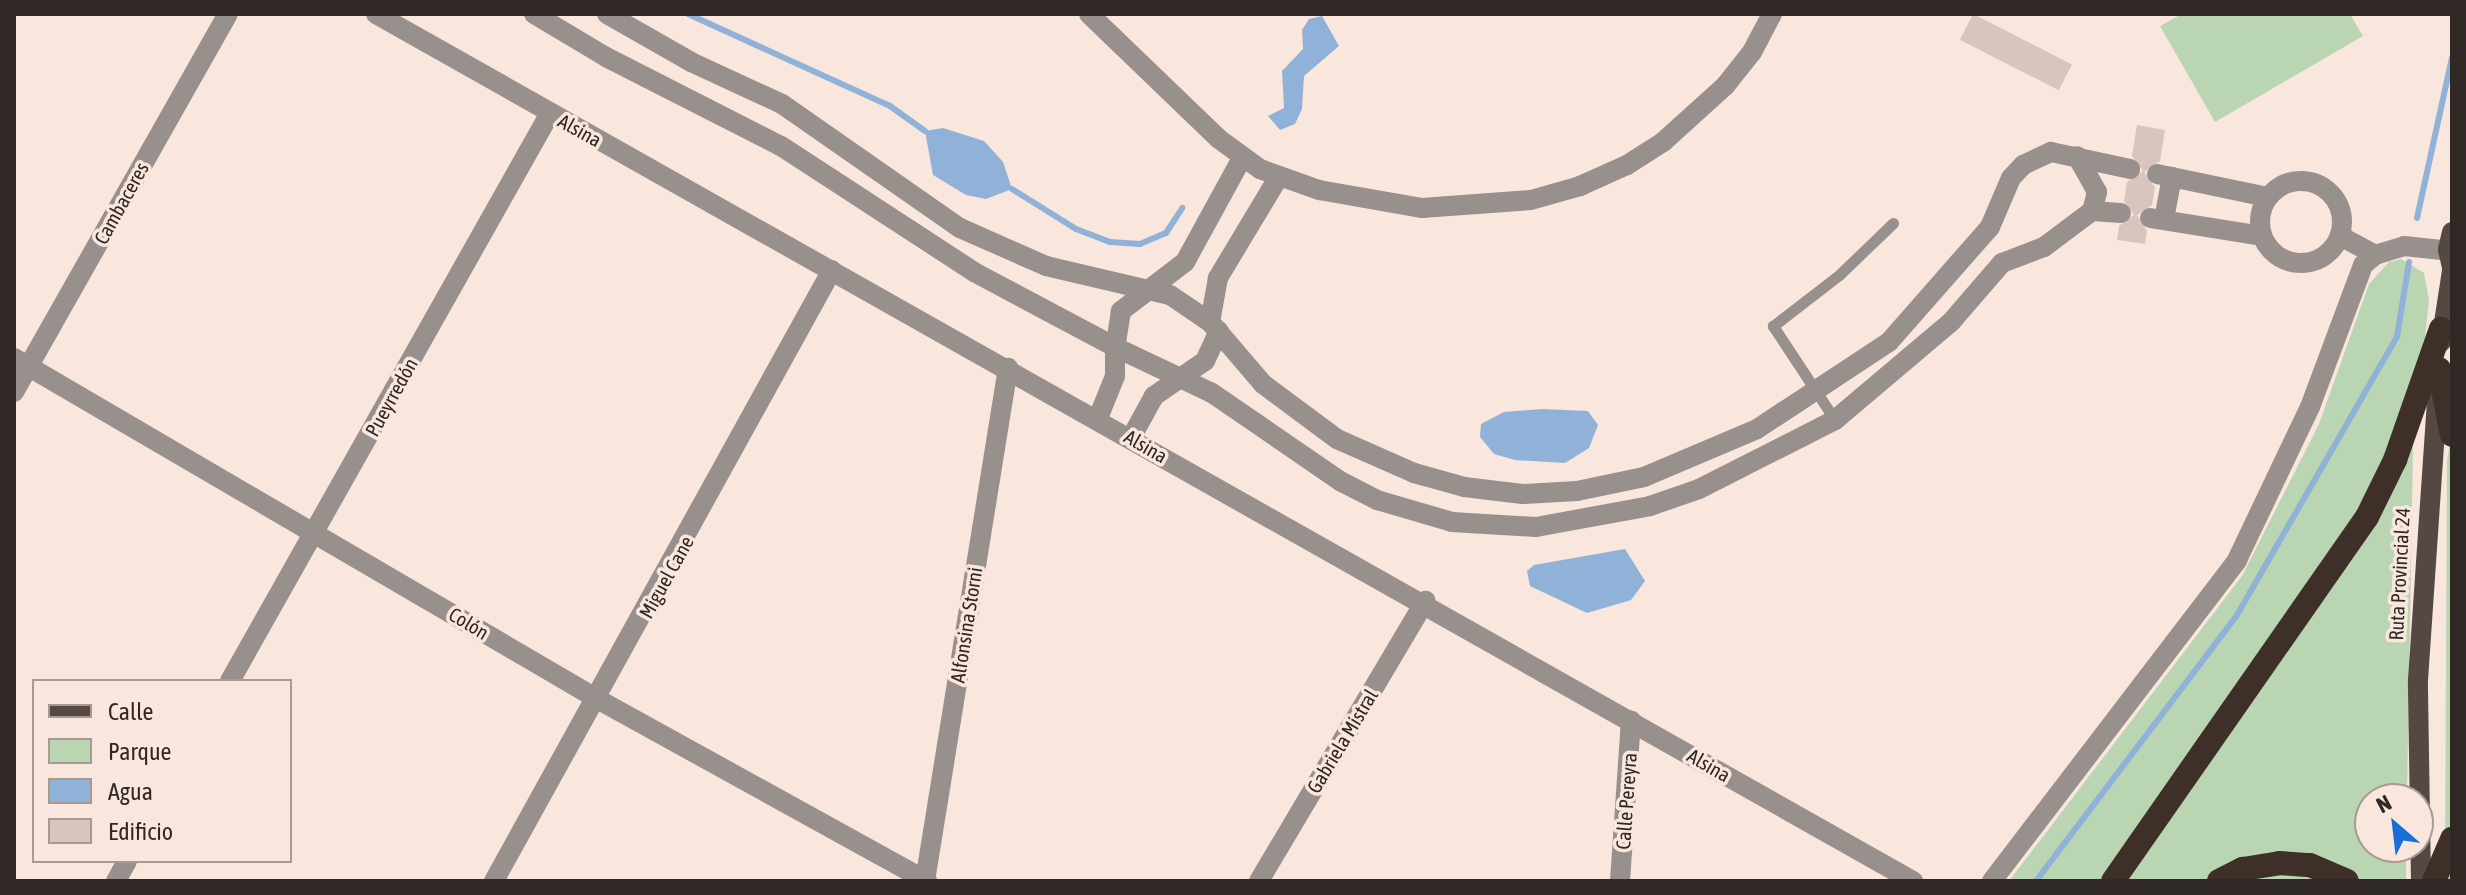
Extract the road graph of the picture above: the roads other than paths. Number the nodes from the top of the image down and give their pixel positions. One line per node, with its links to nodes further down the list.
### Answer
1 (228, 14): 29 (street, Cambaceres)
2 (376, 14): 9 (street, Alsina)
3 (534, 14): 28 (street)
4 (607, 14): 25 (street)
5 (1089, 14): 8 (street)
6 (1107, 14): 8 (street)
7 (1772, 14): 13 (street)
8 (1123, 43): 11 (street)
9 (550, 113): 23 (street, Alsina); 39 (street, Pueyrredón)
10 (2077, 156): 12 (street); 15 (street); 22 (street)
11 (1242, 158): 13 (street); 25 (street)
12 (2130, 169)
13 (1278, 178): 26 (street)
14 (2267, 197): 18 (street); 18 (street); 19 (street)
15 (2092, 211): 16 (street); 24 (street)
16 (2121, 213)
17 (1893, 223): 34 (lane)
18 (2262, 236): 19 (street)
19 (2340, 236): 20 (street)
20 (2375, 255): 21 (street); 52 (street)
21 (2451, 255): 27 (main road, Ruta Provincial 24)
22 (1967, 257): 24 (street); 34 (street)
23 (832, 270): 30 (street, Alsina); 42 (street, Miguel Cane)
24 (1991, 275): 36 (street)
25 (1147, 288): 26 (street); 28 (street)
26 (1215, 326): 32 (street); 34 (street)
27 (2441, 329): 31 (main road, Ruta Provincial 24); 53 (highway)
28 (1115, 347): 32 (street); 35 (street)
29 (22, 362): 33 (street, Cambaceres); 39 (street, Colón)
30 (1008, 368): 35 (street, Alsina); 48 (street, Alfonsina Storni)
31 (2439, 369): 37 (highway); 56 (main road, Ruta Provincial 24)
32 (1176, 377): 36 (street); 38 (street)
33 (14, 392)
34 (1817, 394): 36 (lane)
35 (1098, 418): 38 (street, Alsina)
36 (1835, 420)
37 (2452, 435)
38 (1131, 438): 40 (street, Alsina)
39 (315, 532): 41 (street, Pueyrredón); 42 (street, Colón)
40 (1425, 601): 43 (street, Alsina); 49 (street, Gabriela Mistral)
41 (231, 679)
42 (599, 700): 47 (street, Miguel Cane); 48 (street, Colón)
43 (1631, 720): 50 (street, Calle Pereyra); 51 (street, Alsina)
44 (2452, 839): 57 (highway)
45 (126, 863): 46 (street)
46 (116, 881)
47 (494, 881)
48 (925, 881)
49 (1259, 881)
50 (1620, 881)
51 (1913, 881)
52 (1992, 881)
53 (2113, 881)
54 (2219, 881): 55 (highway)
55 (2347, 881)
56 (2421, 881)
57 (2434, 881)

